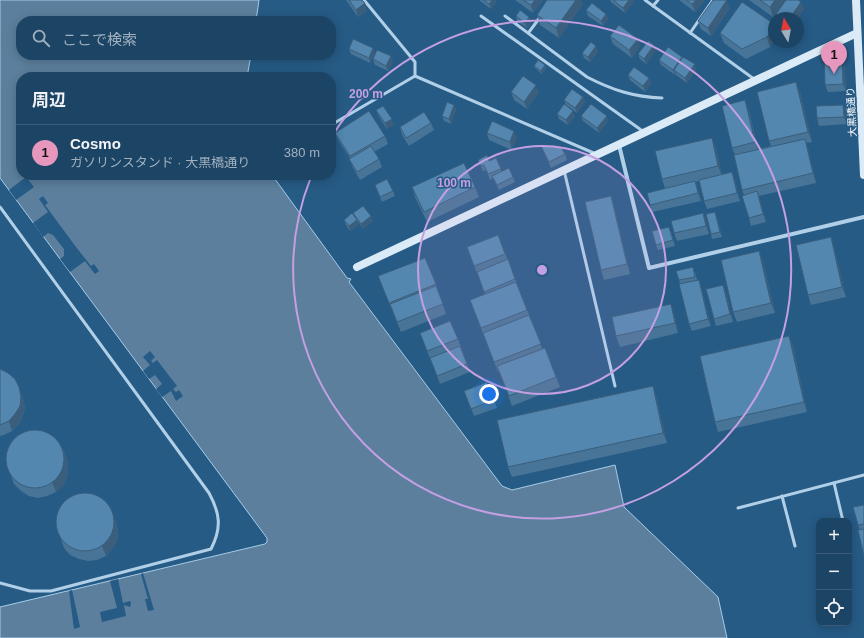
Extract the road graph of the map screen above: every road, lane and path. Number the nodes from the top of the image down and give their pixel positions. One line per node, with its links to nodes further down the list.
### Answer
1 (364, 0): 13 (lane)
2 (645, 0): 6 (lane)
3 (658, 0): 6 (lane)
4 (713, 0): 11 (lane)
5 (856, 0): 12 (street, 大黒橋通り)
6 (653, 6): 11 (lane)
7 (543, 13): 10 (lane)
8 (481, 16): 18 (lane)
9 (506, 16): 10 (lane)
10 (529, 32): 16 (lane)
11 (690, 33): 14 (lane)
12 (857, 33): 14 (street); 15 (street, 大黒橋通り)
13 (415, 76): 17 (lane); 20 (lane)
14 (755, 80): 18 (street)
15 (862, 94): 22 (street, 大黒橋通り)
16 (662, 98)
17 (336, 122)
18 (644, 132): 19 (street)
19 (618, 145): 20 (street); 24 (street)
20 (598, 154): 21 (street)
21 (564, 170): 25 (street); 26 (lane)
22 (864, 175)
23 (0, 208): 33 (lane)
24 (864, 217)
25 (357, 268)
26 (615, 386)
27 (864, 475): 28 (lane)
28 (834, 483): 29 (lane); 31 (lane)
29 (782, 496): 30 (lane); 32 (lane)
30 (738, 508)
31 (842, 518)
32 (795, 546)
33 (0, 583)

